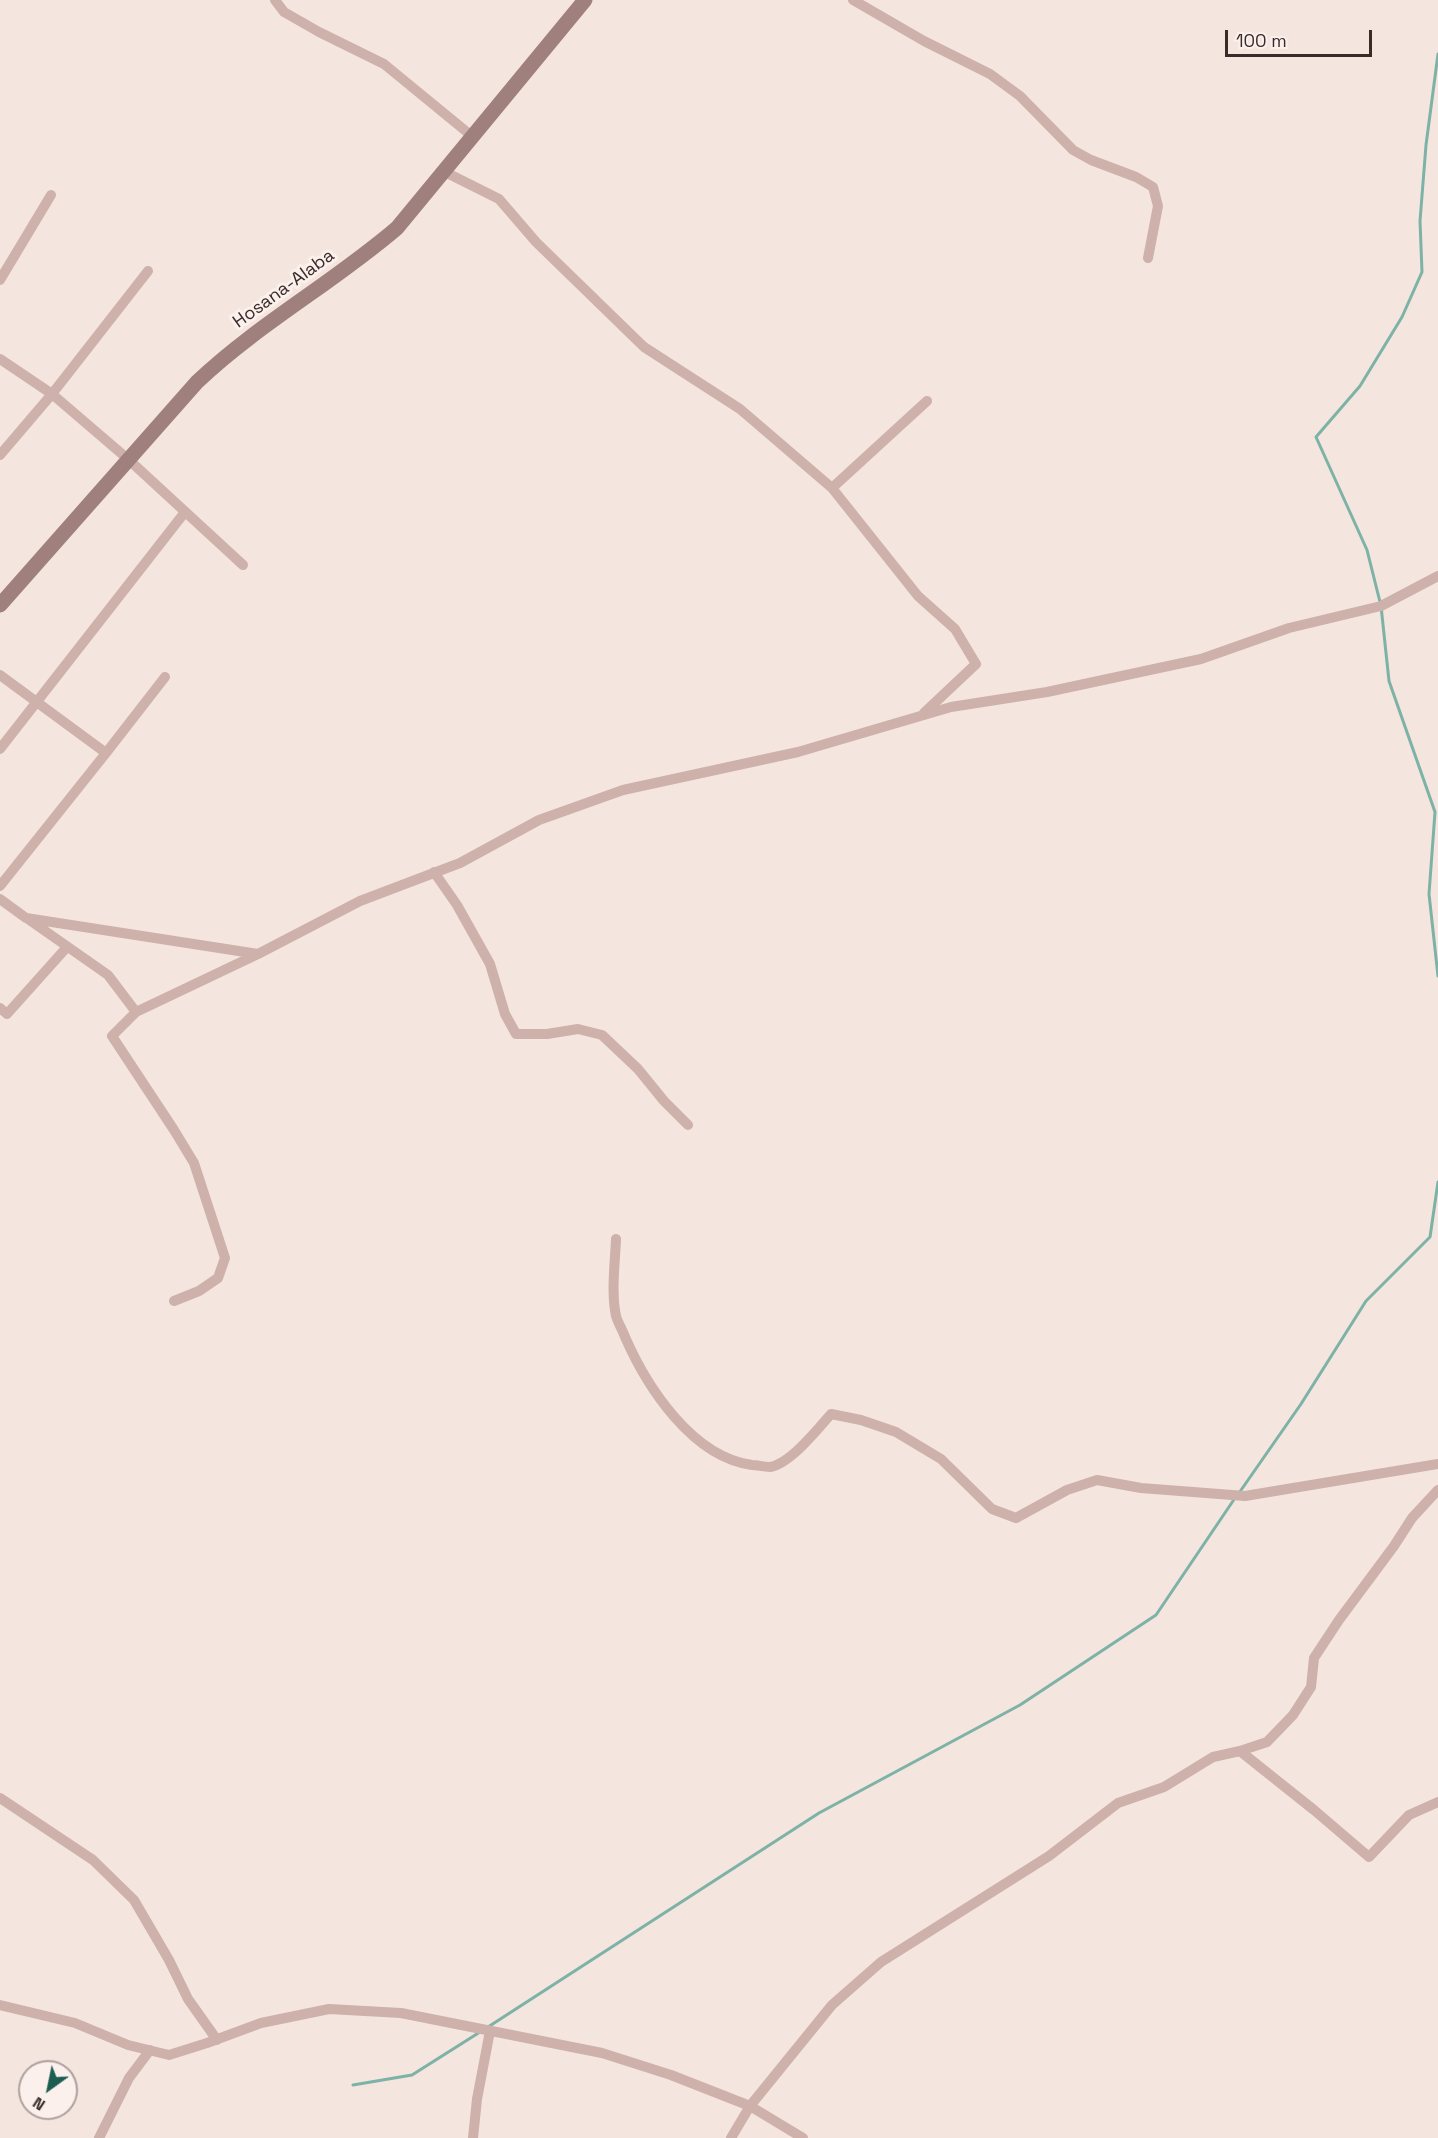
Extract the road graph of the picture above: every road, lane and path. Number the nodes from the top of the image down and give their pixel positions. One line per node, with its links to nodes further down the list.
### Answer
1 (275, 0): 4 (street)
2 (585, 0): 4 (main road, Hosana-Alaba)
3 (853, 0): 7 (street)
4 (473, 137): 5 (main road, Hosana-Alaba)
5 (445, 172): 14 (main road, Hosana-Alaba); 15 (street)
6 (51, 195): 9 (street)
7 (1148, 258)
8 (148, 271): 11 (street)
9 (0, 280)
10 (0, 359): 11 (street)
11 (52, 394): 13 (street); 14 (street)
12 (927, 401): 15 (street)
13 (0, 455)
14 (129, 460): 16 (street); 19 (main road, Hosana-Alaba)
15 (832, 488): 23 (street)
16 (185, 512): 17 (street); 22 (street)
17 (243, 565)
18 (1438, 576): 23 (street)
19 (0, 605)
20 (0, 675): 22 (street)
21 (165, 677): 25 (street)
22 (37, 702): 24 (street); 25 (street)
23 (921, 716): 26 (street)
24 (0, 749)
25 (106, 753): 27 (street)
26 (434, 872): 31 (street); 34 (street)
27 (0, 886)
28 (0, 899): 29 (street)
29 (26, 918): 30 (street); 31 (street)
30 (67, 947): 32 (street); 33 (street)
31 (258, 954): 33 (street)
32 (0, 1008)
33 (136, 1012): 36 (street)
34 (688, 1125)
35 (616, 1239): 37 (street)
36 (174, 1301)
37 (1438, 1464)
38 (1438, 1490): 39 (street)
39 (1240, 1751): 41 (street); 46 (street)
40 (0, 1798): 44 (street)
41 (1438, 1802)
42 (0, 2005): 45 (street)
43 (490, 2031): 44 (street); 46 (street); 48 (street)
44 (217, 2040): 45 (street)
45 (150, 2050): 47 (street)
46 (750, 2106): 49 (street); 50 (street)
47 (99, 2138)
48 (473, 2138)
49 (731, 2138)
50 (803, 2138)

